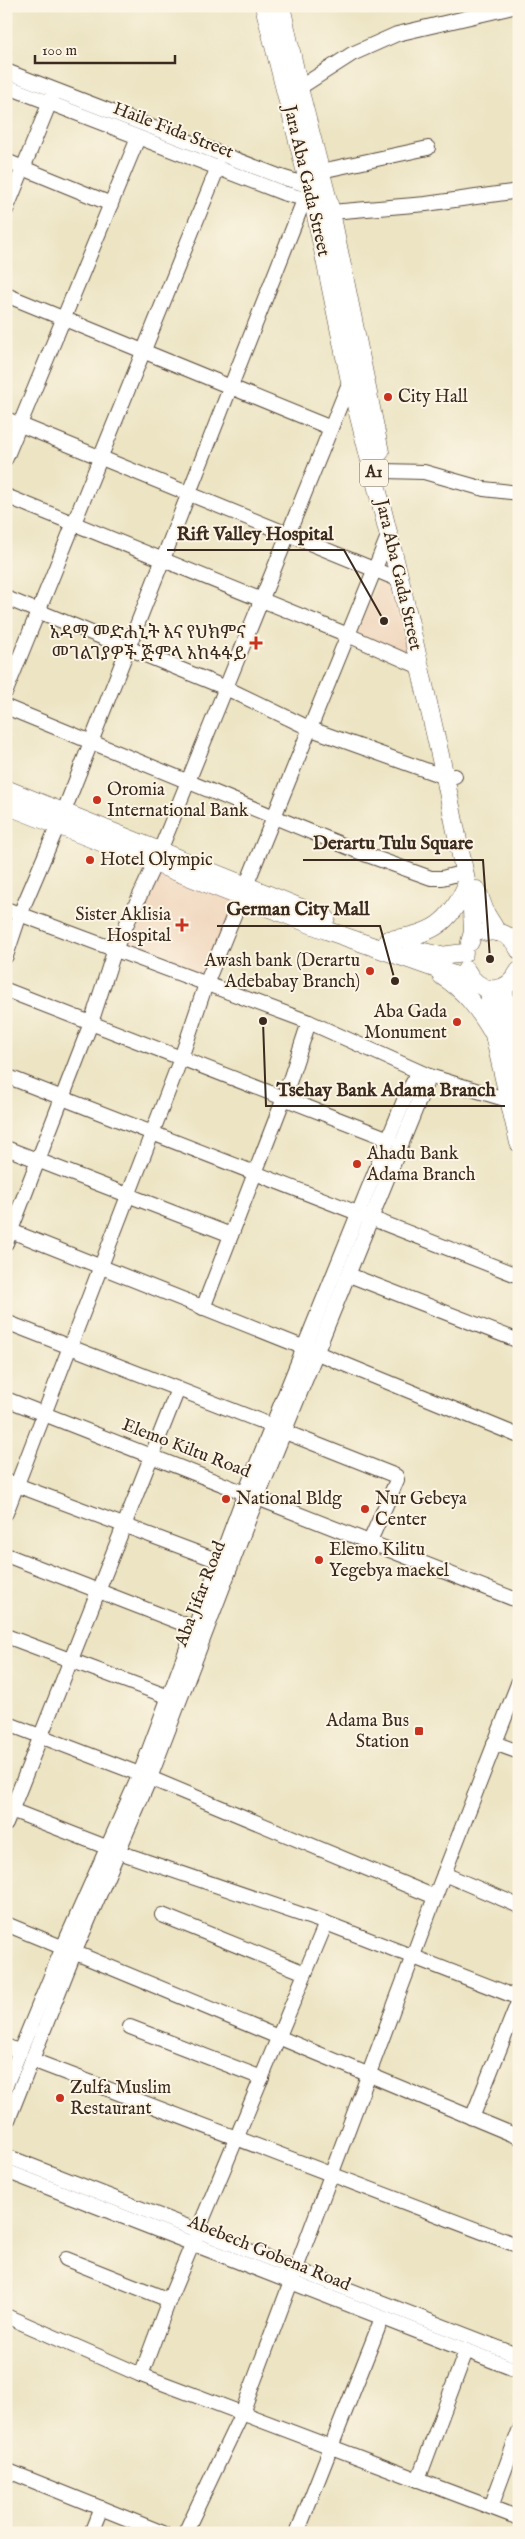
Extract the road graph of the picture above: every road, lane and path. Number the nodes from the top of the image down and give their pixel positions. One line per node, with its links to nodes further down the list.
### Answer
1 (264, 6): 15 (main road, Jara Aba Gada Street / A1)
2 (282, 6): 6 (main road, Jara Aba Gada Street / A1)
3 (517, 6): 6 (street)
4 (6, 71): 7 (street, Haile Fida Street)
5 (6, 86): 7 (street, Haile Fida Street)
6 (299, 88): 13 (main road, Jara Aba Gada Street / A1)
7 (52, 98): 8 (street, Haile Fida Street); 12 (street); 15 (street, Haile Fida Street)
8 (138, 138): 11 (street, Haile Fida Street); 16 (street)
9 (428, 148): 13 (street)
10 (6, 161): 12 (street)
11 (218, 167): 15 (street, Haile Fida Street); 20 (street)
12 (23, 168): 16 (street); 17 (street)
13 (321, 170): 15 (main road, Jara Aba Gada Street / A1)
14 (519, 191): 15 (street)
15 (318, 199): 21 (main road, Jara Aba Gada Street / A1); 22 (street); 28 (main road, Jara Aba Gada Street / A1)
16 (111, 204): 19 (street)
17 (6, 210)
18 (6, 295): 19 (street)
19 (64, 319): 20 (street); 24 (street)
20 (144, 352): 22 (street); 27 (street)
21 (350, 381): 25 (street); 28 (main road, Jara Aba Gada Street / A1)
22 (230, 387): 25 (street); 30 (street)
23 (6, 419): 24 (street)
24 (20, 425): 26 (street); 27 (street)
25 (331, 428): 34 (street)
26 (6, 458)
27 (100, 458): 30 (street); 32 (street)
28 (379, 472): 29 (street); 33 (main road, Jara Aba Gada Street / A1); 49 (main road, Jara Aba Gada Street / A1)
29 (519, 493)
30 (188, 494): 34 (street); 35 (street)
31 (6, 496): 32 (street)
32 (74, 523): 35 (street); 40 (street)
33 (390, 534): 36 (street); 37 (main road, Jara Aba Gada Street / A1)
34 (288, 535): 36 (street); 39 (street)
35 (162, 559): 39 (street); 42 (street)
36 (375, 570): 37 (street); 41 (street)
37 (400, 580): 43 (main road, Jara Aba Gada Street / A1)
38 (6, 598): 40 (street)
39 (262, 600): 41 (street); 44 (street)
40 (39, 611): 42 (street); 45 (street)
41 (348, 636): 43 (street); 47 (street)
42 (128, 648): 44 (street); 48 (street)
43 (420, 667): 49 (main road, Jara Aba Gada Street / A1)
44 (226, 688): 47 (street); 50 (street)
45 (6, 691)
46 (6, 707): 48 (street)
47 (311, 729): 49 (street); 53 (street)
48 (90, 742): 50 (street); 54 (street)
49 (450, 777): 56 (main road, Jara Aba Gada Street / A1); 58 (main road, Jara Aba Gada Street / A1)
50 (188, 782): 53 (street); 55 (street)
51 (6, 789): 54 (main road)
52 (6, 805): 54 (main road)
53 (275, 817): 56 (street); 57 (street)
54 (61, 818): 55 (main road); 60 (street)
55 (158, 857): 57 (main road); 65 (street)
56 (466, 878): 62 (main road); 64 (main road, Jara Aba Gada Street / A1)
57 (245, 891): 62 (main road); 67 (main road); 70 (street)
58 (480, 901): 61 (main road, Jara Aba Gada Street / A1); 63 (main road)
59 (6, 909): 60 (street)
60 (20, 914): 65 (street); 66 (street)
61 (497, 932): 63 (main road); 64 (main road)
62 (388, 940): 64 (main road)
63 (518, 944)
64 (467, 947): 69 (main road, Jara Aba Gada Street)
65 (115, 949): 70 (street); 74 (street)
66 (6, 956)
67 (401, 956): 69 (main road); 75 (main road)
68 (519, 972): 71 (main road)
69 (471, 981): 71 (main road)
70 (206, 984): 73 (street); 76 (street)
71 (504, 988): 75 (main road); 75 (main road)
72 (6, 990): 74 (street)
73 (309, 1022): 77 (street); 81 (street)
74 (91, 1023): 76 (street); 80 (street)
75 (501, 1029): 79 (main road); 82 (main road)
76 (181, 1058): 81 (street); 83 (street)
77 (424, 1074): 82 (street); 85 (street, Aba Jifar Road); 90 (street, Aba Jifar Road)
78 (6, 1076): 80 (street)
79 (519, 1079)
80 (62, 1098): 83 (street); 87 (street)
81 (284, 1098): 85 (street); 88 (street)
82 (508, 1100): 84 (main road)
83 (152, 1133): 88 (street); 89 (street)
84 (518, 1137)
85 (389, 1139): 90 (street, Aba Jifar Road)
86 (6, 1148): 87 (street)
87 (38, 1160): 89 (street); 91 (street)
88 (255, 1173): 90 (street); 92 (street)
89 (129, 1195): 92 (street); 93 (street)
90 (366, 1216): 94 (street, Aba Jifar Road); 95 (street); 100 (street, Aba Jifar Road)
91 (8, 1234): 93 (street)
92 (232, 1235): 96 (street)
93 (101, 1267): 96 (street); 99 (street)
94 (349, 1275): 98 (street); 100 (street, Aba Jifar Road)
95 (519, 1276)
96 (204, 1308): 100 (street)
97 (6, 1322): 99 (street)
98 (519, 1341)
99 (70, 1347): 101 (street); 103 (street)
100 (311, 1350): 104 (street, Aba Jifar Road); 105 (street)
101 (178, 1389): 104 (street); 106 (street)
102 (6, 1399): 103 (street, Elemo Kiltu Road)
103 (45, 1414): 106 (street, Elemo Kiltu Road); 107 (street)
104 (279, 1429): 108 (street, Aba Jifar Road); 111 (street)
105 (519, 1436)
106 (152, 1456): 108 (street, Elemo Kiltu Road); 110 (street)
107 (12, 1483): 109 (street); 110 (street)
108 (252, 1495): 111 (street, Elemo Kiltu Road); 113 (street, Aba Jifar Road); 125 (street, Aba Jifar Road)
109 (6, 1513)
110 (124, 1526): 113 (street); 114 (street)
111 (370, 1542): 115 (street, Elemo Kiltu Road)
112 (6, 1555): 114 (street)
113 (220, 1561): 116 (street, Aba Jifar Road)
114 (98, 1591): 116 (street); 118 (street)
115 (519, 1601)
116 (194, 1628): 120 (street, Aba Jifar Road)
117 (6, 1636): 118 (street)
118 (71, 1661): 120 (street); 122 (street)
119 (519, 1681): 123 (street)
120 (168, 1697): 125 (street, Aba Jifar Road)
121 (6, 1723): 122 (street)
122 (41, 1737): 125 (street); 126 (street)
123 (494, 1742): 124 (street); 129 (street)
124 (519, 1752)
125 (145, 1776): 128 (street, Aba Jifar Road); 130 (street)
126 (9, 1809): 127 (street); 128 (street)
127 (6, 1824)
128 (114, 1850): 133 (street); 135 (street, Aba Jifar Road)
129 (444, 1874): 130 (street); 131 (street)
130 (435, 1897): 136 (street)
131 (519, 1906)
132 (162, 1915): 137 (street)
133 (326, 1923): 136 (street); 137 (street)
134 (6, 1924): 135 (street)
135 (69, 1949): 140 (street); 142 (street, Aba Jifar Road); 143 (street, Aba Jifar Road)
136 (413, 1957): 138 (street); 144 (street)
137 (305, 1973): 140 (street)
138 (519, 1999): 147 (street)
139 (130, 2027): 145 (street)
140 (279, 2036): 144 (street); 145 (street)
141 (6, 2046): 142 (street)
142 (20, 2052): 146 (street, Aba Jifar Road)
143 (32, 2060): 148 (street, Aba Jifar Road); 150 (street)
144 (369, 2074): 147 (street); 153 (street)
145 (262, 2078): 150 (street)
146 (6, 2085)
147 (472, 2118): 149 (street)
148 (6, 2125)
149 (519, 2137)
150 (237, 2138): 153 (street); 154 (street)
151 (6, 2156): 154 (street, Abebech Gobena Road)
152 (6, 2171): 154 (street, Abebech Gobena Road)
153 (332, 2175): 155 (street); 157 (street)
154 (196, 2237): 157 (street, Abebech Gobena Road); 158 (street, Abebech Gobena Road); 159 (street)
155 (519, 2246)
156 (66, 2259): 159 (street)
157 (297, 2269): 158 (street); 163 (street, Abebech Gobena Road)
158 (290, 2283): 161 (street, Abebech Gobena Road); 166 (street)
159 (169, 2300): 165 (street)
160 (6, 2316): 165 (street)
161 (382, 2318): 162 (street, Abebech Gobena Road); 168 (street)
162 (466, 2351): 164 (street, Abebech Gobena Road); 170 (street)
163 (519, 2356)
164 (519, 2371)
165 (141, 2375): 166 (street)
166 (242, 2413): 168 (street); 176 (street)
167 (519, 2431): 171 (street)
168 (330, 2446): 170 (street); 177 (street)
169 (6, 2470): 172 (street)
170 (418, 2480): 171 (street)
171 (491, 2506): 173 (street)
172 (101, 2508): 174 (street); 175 (street)
173 (519, 2518)
174 (91, 2533)
175 (163, 2533)
176 (185, 2533)
177 (297, 2533)

